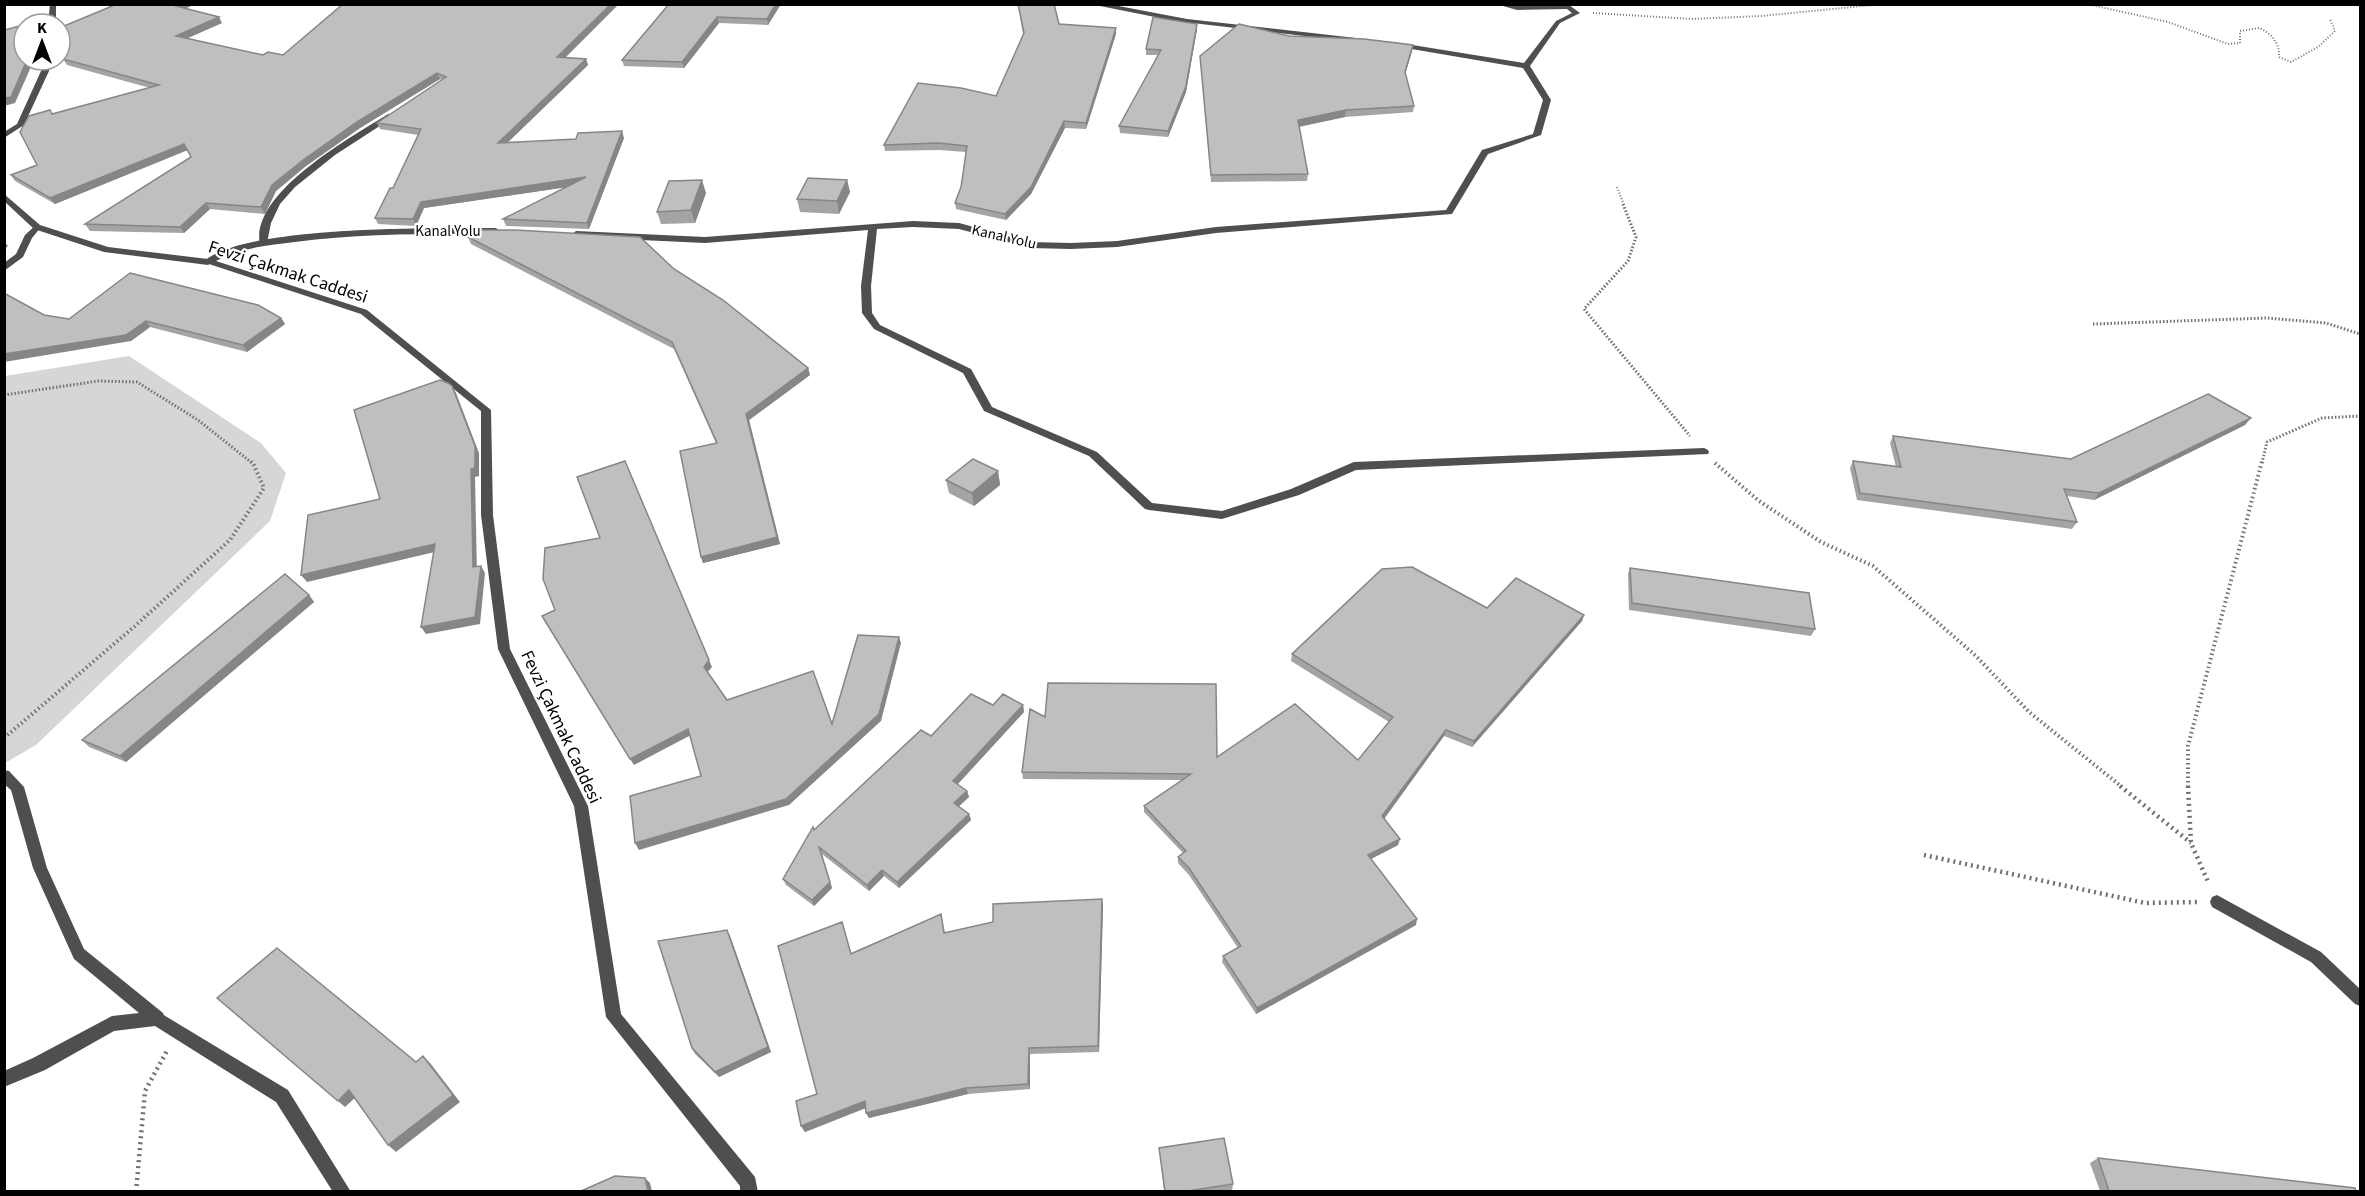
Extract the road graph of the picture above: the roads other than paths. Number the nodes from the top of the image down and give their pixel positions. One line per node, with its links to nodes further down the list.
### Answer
1 (1093, 4): 3 (street)
2 (1499, 4): 3 (street)
3 (1527, 66): 9 (street, Kanal Yolu)
4 (45, 72): 6 (street)
5 (397, 112): 12 (street)
6 (4, 136)
7 (4, 196): 8 (street, Fevzi Çakmak Caddesi)
8 (37, 227): 13 (street, Fevzi Çakmak Caddesi); 14 (street)
9 (873, 228): 11 (street, Kanal Yolu); 15 (street)
10 (507, 231): 12 (street, Kanal Yolu)
11 (565, 233)
12 (263, 243): 13 (street, Kanal Yolu)
13 (208, 262): 22 (street, Fevzi Çakmak Caddesi)
14 (4, 268)
15 (1704, 452)
16 (4, 775): 19 (street)
17 (2217, 902): 18 (street)
18 (2361, 999)
19 (156, 1018): 20 (street); 21 (street)
20 (4, 1079)
21 (343, 1191)
22 (749, 1191)

